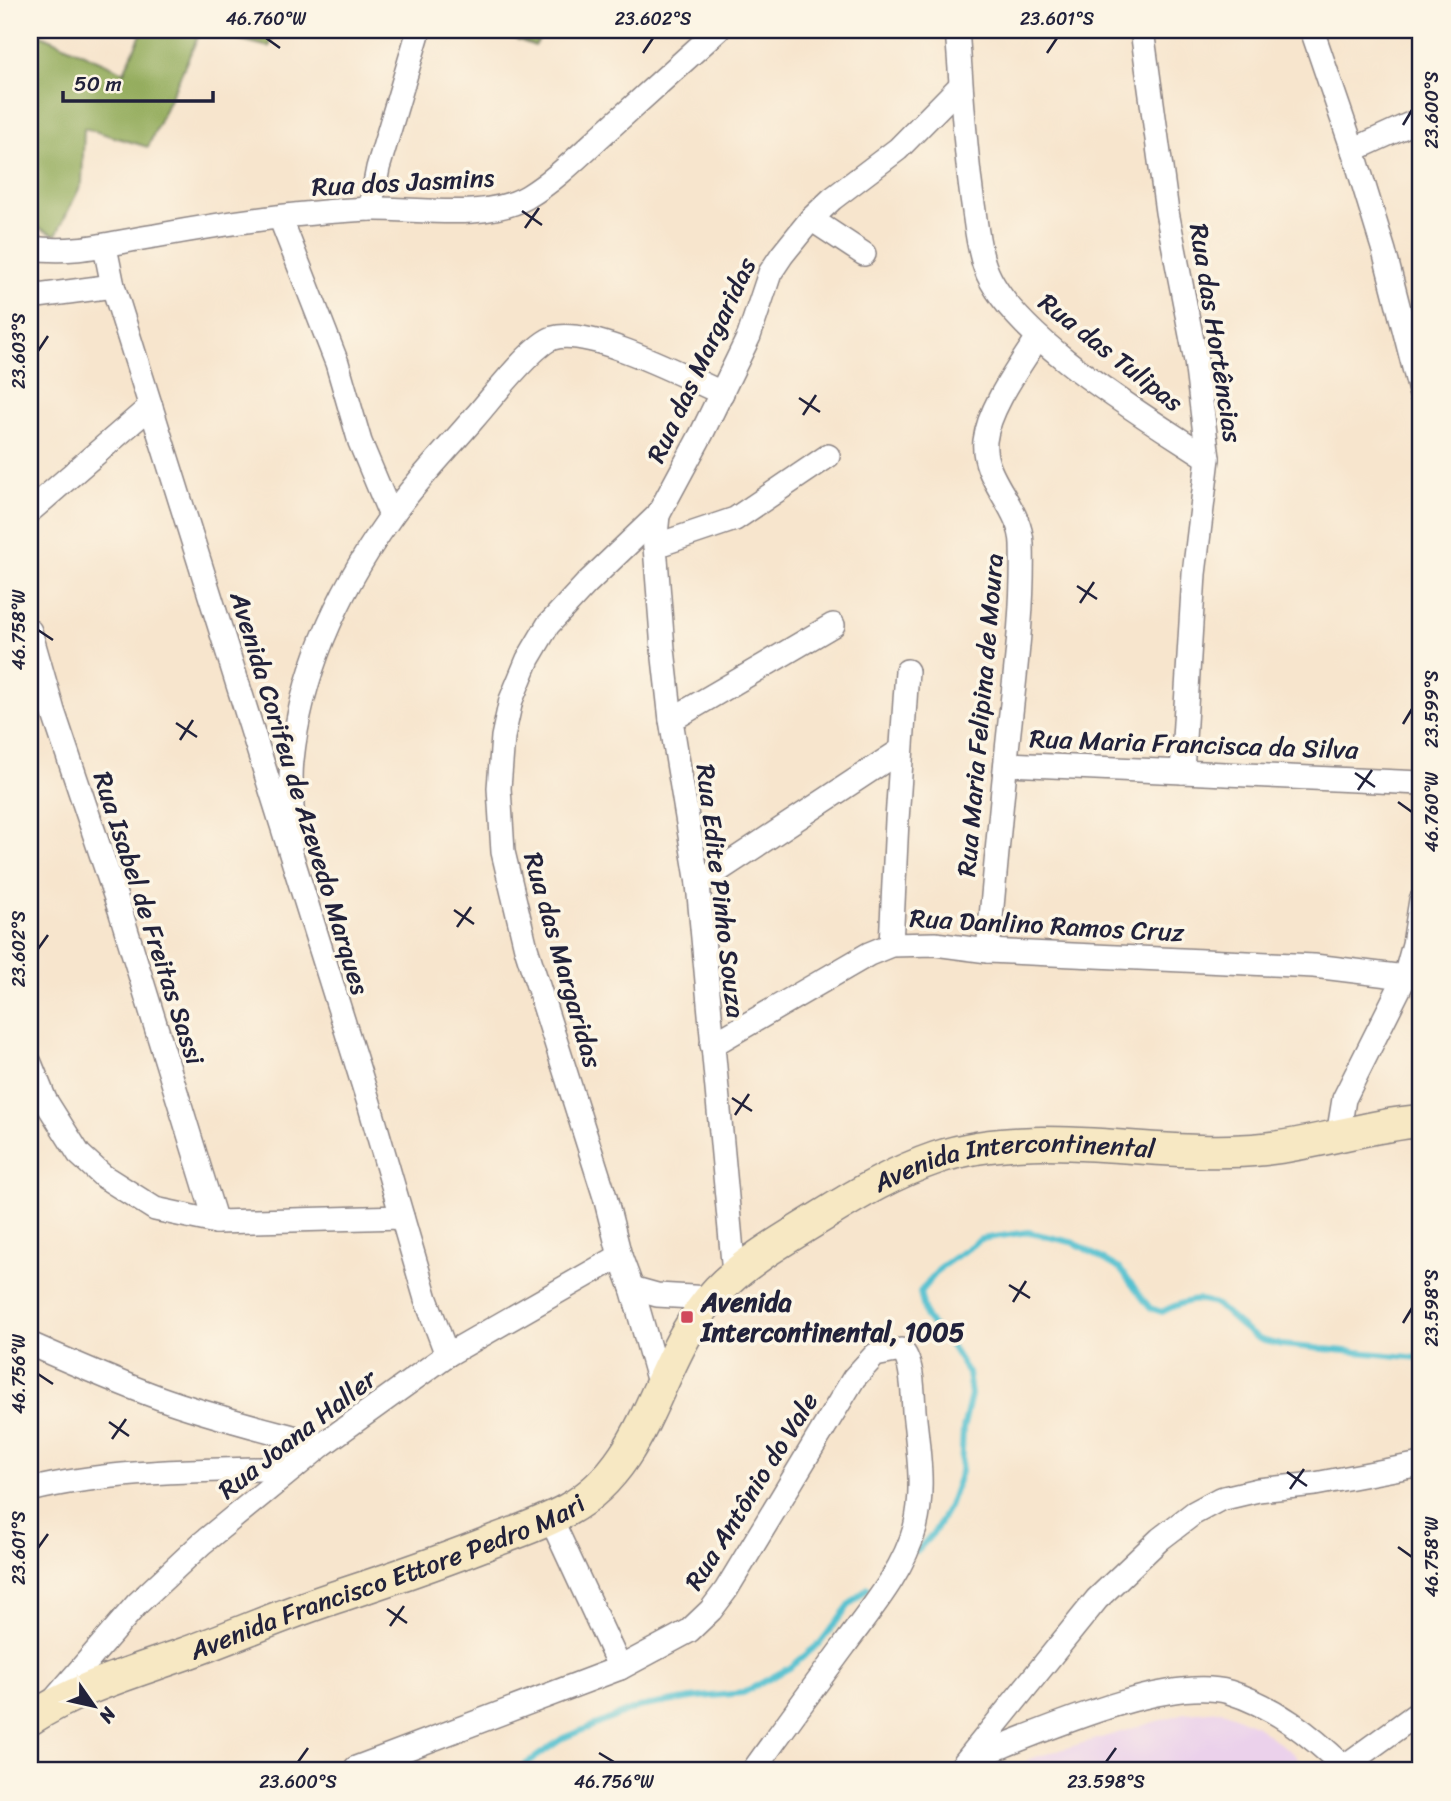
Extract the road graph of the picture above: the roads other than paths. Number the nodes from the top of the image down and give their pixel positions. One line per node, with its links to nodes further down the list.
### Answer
1 (419, 30): 9 (street)
2 (718, 30): 9 (street, Rua dos Jasmins)
3 (957, 30): 6 (street, Rua das Tulipas)
4 (1142, 30): 23 (street, Rua das Hortências)
5 (1312, 30): 8 (street)
6 (960, 86): 11 (street, Rua das Margaridas); 18 (street, Rua das Tulipas)
7 (1421, 119): 8 (street)
8 (1353, 150): 17 (street)
9 (370, 209): 10 (street, Rua dos Jasmins)
10 (280, 217): 12 (street, Rua dos Jasmins); 26 (street)
11 (811, 219): 14 (street); 19 (street, Rua das Margaridas)
12 (105, 247): 13 (street, Rua dos Jasmins); 15 (street, Avenida Corifeu de Azevedo Marques)
13 (30, 248)
14 (864, 254)
15 (113, 286): 16 (street); 21 (street, Avenida Corifeu de Azevedo Marques)
16 (30, 297)
17 (1413, 320): 20 (street)
18 (1038, 337): 23 (street, Rua das Tulipas); 33 (street, Rua Maria Felipina de Moura)
19 (722, 393): 25 (street, Rua das Margaridas); 26 (street)
20 (1421, 395)
21 (151, 406): 24 (street); 36 (street, Avenida Corifeu de Azevedo Marques)
22 (828, 456): 27 (street)
23 (1208, 458): 34 (street, Rua das Hortências)
24 (30, 511)
25 (658, 515): 27 (street, Rua Edite Pinho Souza); 48 (street, Rua das Margaridas)
26 (391, 516): 36 (street)
27 (655, 546): 31 (street, Rua Edite Pinho Souza)
28 (832, 625): 31 (street)
29 (30, 631): 47 (street, Rua Isabel de Freitas Sassi)
30 (907, 671): 32 (street)
31 (671, 720): 37 (street, Rua Edite Pinho Souza)
32 (901, 750): 37 (street); 39 (street)
33 (1006, 764): 34 (street, Rua Maria Francisca da Silva); 40 (street, Rua Maria Felipina de Moura)
34 (1182, 772): 35 (street, Rua Maria Francisca da Silva)
35 (1421, 783)
36 (295, 870): 46 (street, Avenida Corifeu de Azevedo Marques)
37 (698, 884): 42 (street, Rua Edite Pinho Souza)
38 (1421, 900): 41 (street)
39 (891, 945): 40 (street, Rua Danlino Ramos Cruz); 42 (street, Rua Danlino Ramos Cruz)
40 (988, 951): 41 (street, Rua Danlino Ramos Cruz)
41 (1405, 977): 45 (street)
42 (712, 1045): 49 (street, Rua Edite Pinho Souza)
43 (30, 1063): 47 (street)
44 (1421, 1121): 45 (street, Avenida Intercontinental)
45 (1338, 1136): 49 (street, Avenida Intercontinental)
46 (402, 1217): 47 (street); 55 (street, Avenida Corifeu de Azevedo Marques)
47 (216, 1222)
48 (620, 1256): 50 (street, Rua das Margaridas); 55 (street, Rua Joana Haller)
49 (734, 1273): 51 (street, Avenida Intercontinental)
50 (632, 1288): 51 (street); 52 (street, Rua das Margaridas)
51 (710, 1298): 54 (street, Avenida Intercontinental)
52 (643, 1333): 54 (street); 56 (street, Rua das Margaridas)
53 (30, 1344): 57 (street)
54 (674, 1354): 56 (street, Avenida Francisco Ettore Pedro Mari)
55 (447, 1355): 57 (street, Rua Joana Haller)
56 (660, 1386): 61 (street, Avenida Francisco Ettore Pedro Mari)
57 (322, 1445): 59 (street, Rua Joana Haller)
58 (1421, 1465): 65 (street)
59 (294, 1468): 60 (street); 64 (street, Rua Joana Haller)
60 (30, 1490)
61 (551, 1519): 62 (street); 64 (street, Avenida Francisco Ettore Pedro Mari)
62 (620, 1668): 66 (street, Rua Antônio do Vale); 68 (street, Rua Antônio do Vale)
63 (1421, 1711): 67 (street)
64 (39, 1713)
65 (962, 1766): 67 (street)
66 (356, 1768)
67 (1341, 1769)
68 (753, 1771)

